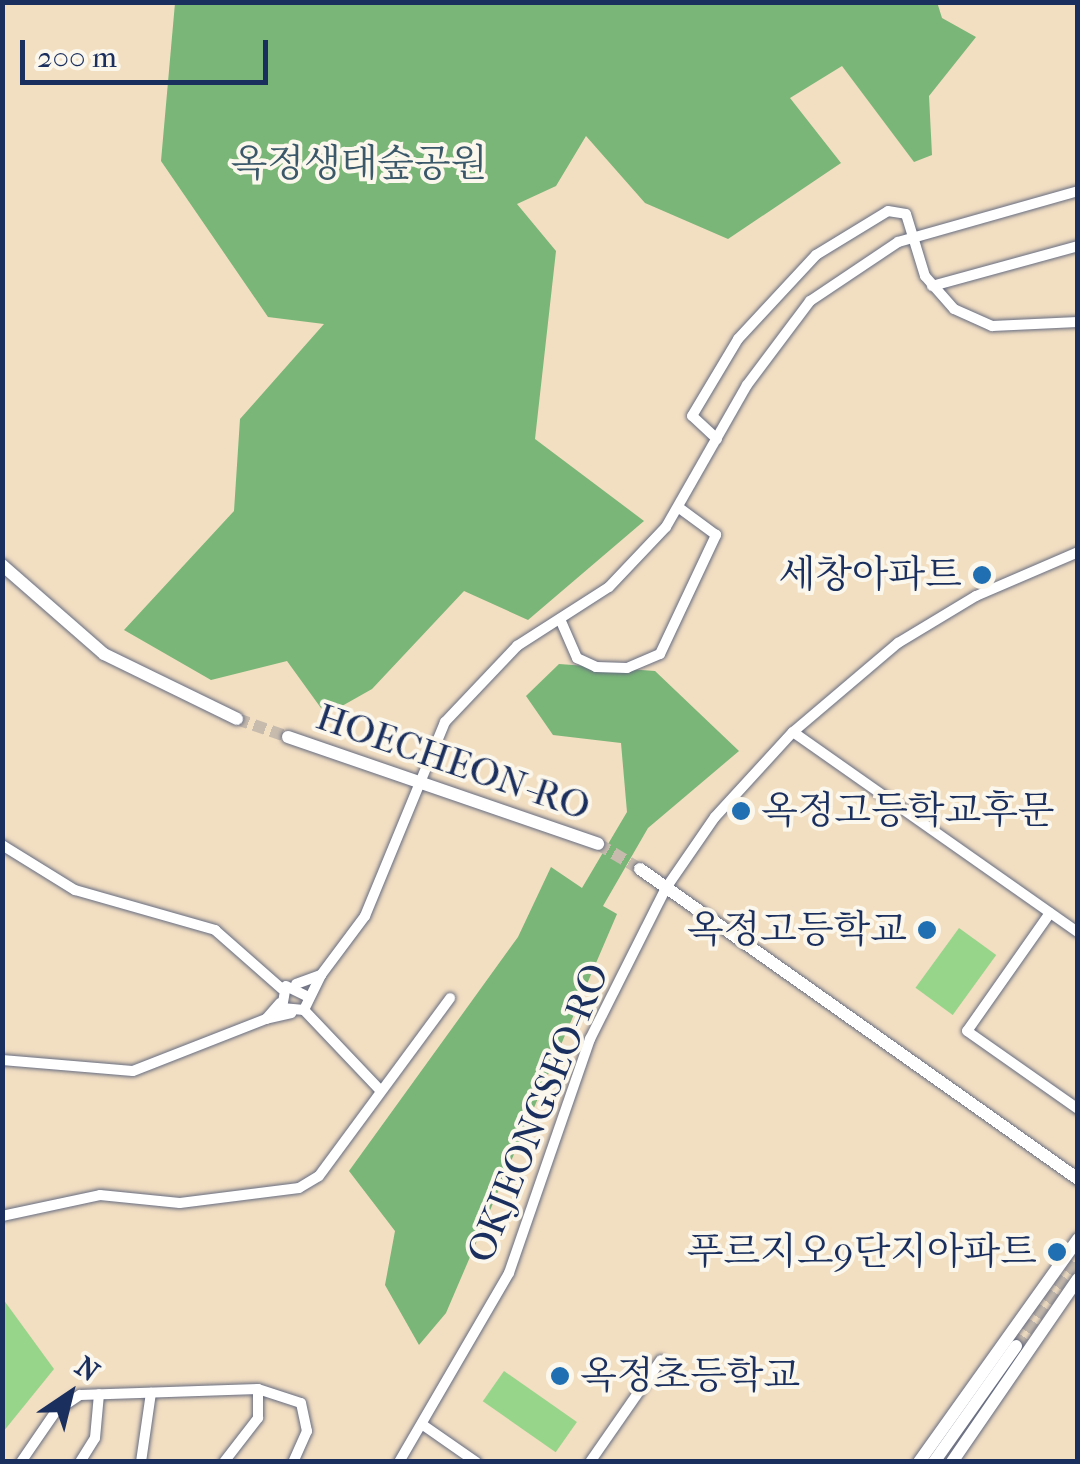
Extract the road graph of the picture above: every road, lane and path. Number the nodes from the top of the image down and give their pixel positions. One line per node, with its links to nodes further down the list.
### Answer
1 (1078, 191): 2 (street)
2 (913, 236): 4 (street); 6 (street); 6 (street)
3 (1078, 246): 4 (street)
4 (932, 286): 5 (street)
5 (1078, 322)
6 (717, 438): 7 (street)
7 (678, 506): 10 (street); 10 (street)
8 (1078, 552): 12 (street, OKJEONGSEO-RO)
9 (2, 565): 11 (main road)
10 (560, 618): 14 (street)
11 (237, 719)
12 (793, 732): 18 (street, OKJEONGSEO-RO); 19 (street)
13 (288, 736): 14 (main road, HOECHEON-RO)
14 (416, 775): 16 (main road, HOECHEON-RO); 21 (street)
15 (2, 844): 23 (street)
16 (598, 844)
17 (640, 870): 18 (main road)
18 (666, 888): 33 (main road); 44 (street, OKJEONGSEO-RO)
19 (1050, 913): 20 (street); 32 (street)
20 (1078, 932)
21 (320, 975): 22 (street); 24 (street)
22 (296, 984): 23 (street); 24 (street)
23 (282, 989): 26 (street)
24 (309, 996): 27 (street)
25 (450, 998): 31 (street)
26 (280, 1004): 28 (street); 29 (street)
27 (304, 1010): 28 (street); 31 (street)
28 (291, 1013): 29 (street)
29 (266, 1020): 30 (street)
30 (2, 1060)
31 (380, 1089): 34 (street)
32 (1078, 1108)
33 (1078, 1179)
34 (2, 1216)
35 (1078, 1240): 37 (main road)
36 (1078, 1279): 38 (main road)
37 (1026, 1310): 38 (main road); 53 (main road)
38 (1048, 1322): 55 (main road)
39 (1016, 1346): 54 (main road)
40 (661, 1360): 52 (street)
41 (258, 1389): 42 (street); 48 (street); 49 (street)
42 (151, 1393): 43 (street); 45 (street)
43 (98, 1394): 46 (street); 47 (street)
44 (423, 1425): 50 (street, OKJEONGSEO-RO); 51 (street)
45 (143, 1461)
46 (21, 1462)
47 (80, 1462)
48 (224, 1462)
49 (294, 1462)
50 (399, 1462)
51 (476, 1462)
52 (590, 1462)
53 (919, 1462)
54 (934, 1462)
55 (952, 1462)

